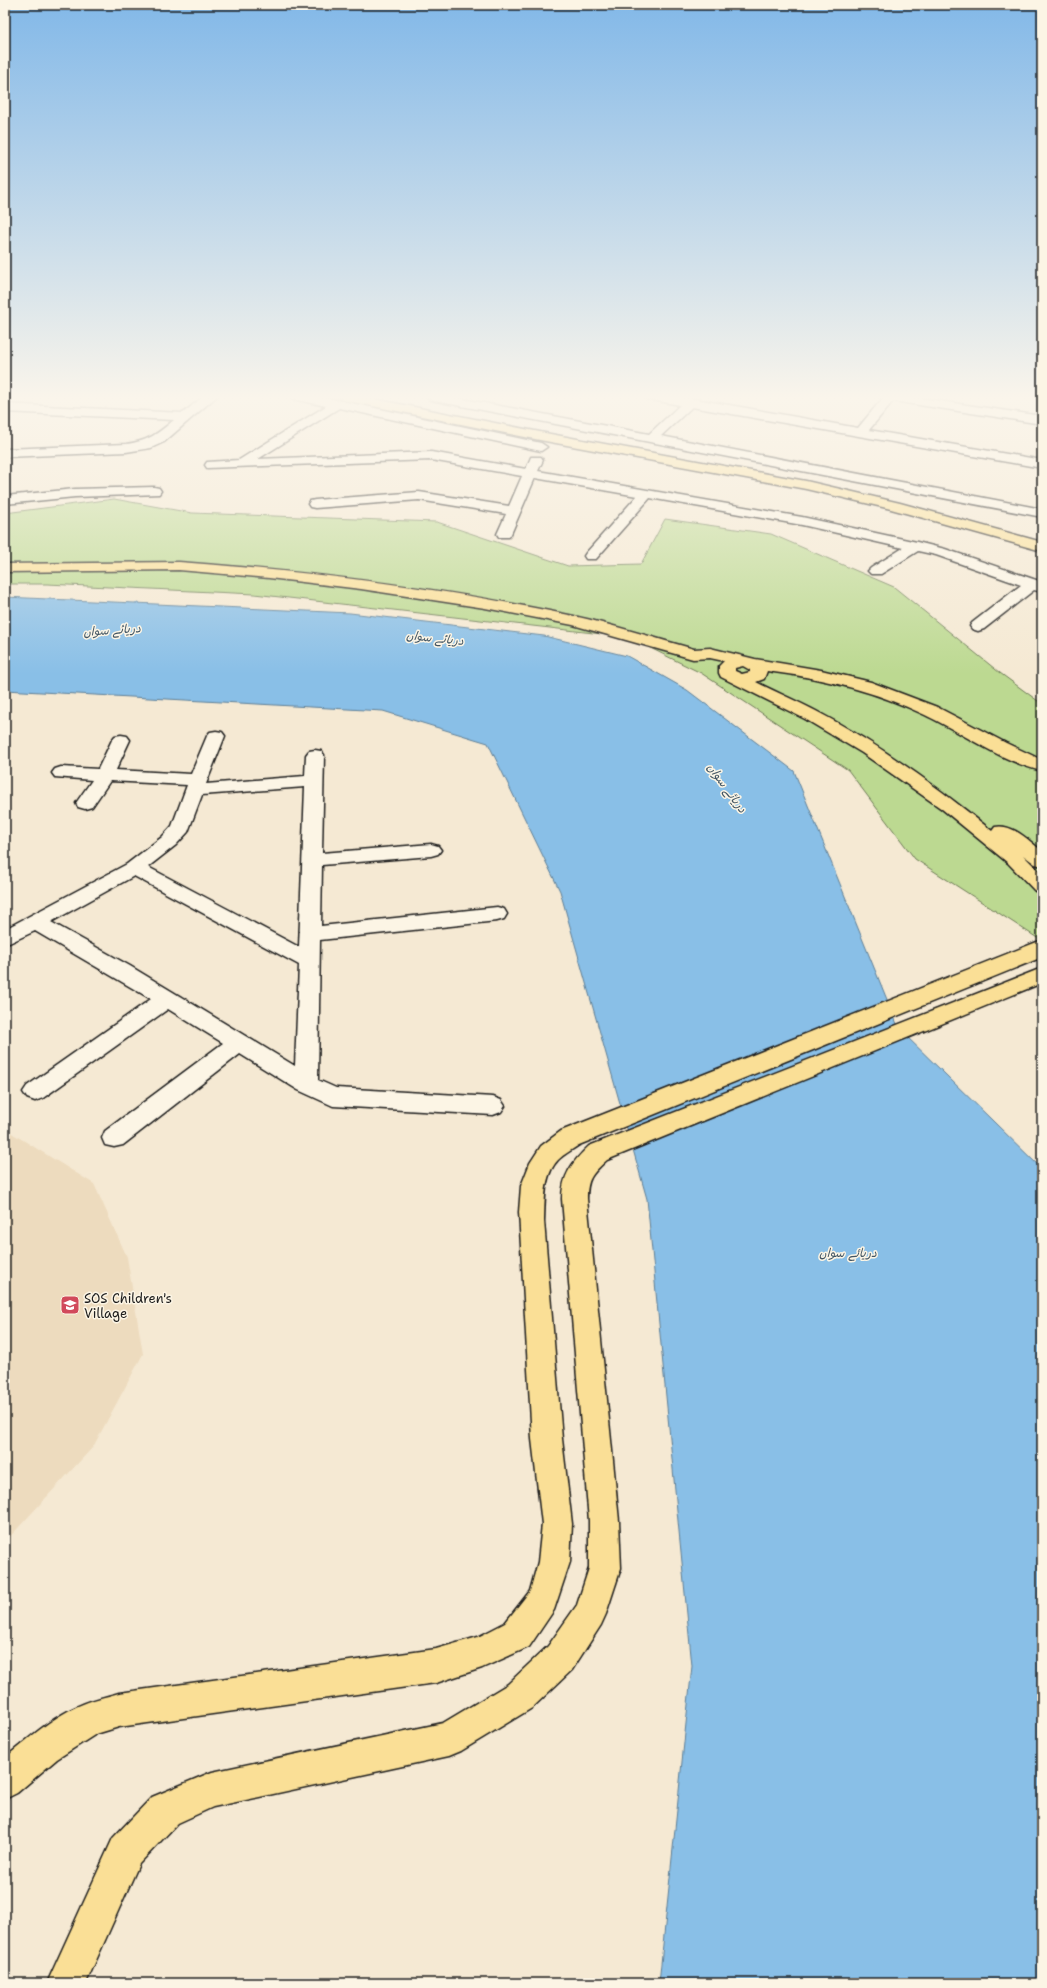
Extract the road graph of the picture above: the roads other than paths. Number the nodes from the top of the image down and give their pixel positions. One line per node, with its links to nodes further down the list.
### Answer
1 (524, 489): 10 (street)
2 (622, 489): 7 (street)
3 (822, 489): 15 (main road)
4 (863, 489): 13 (main road)
5 (916, 489): 11 (street)
6 (154, 491): 8 (street)
7 (647, 493): 14 (street); 16 (street)
8 (5, 500)
9 (315, 504): 10 (street)
10 (515, 511): 12 (street)
11 (1042, 513)
12 (504, 534)
13 (1042, 536)
14 (918, 546): 18 (street); 19 (street)
15 (1042, 547)
16 (591, 556)
17 (5, 568): 21 (main road)
18 (876, 571)
19 (1037, 586): 20 (street)
20 (978, 626)
21 (744, 671): 25 (main road); 28 (main road); 34 (main road); 36 (main road)
22 (216, 736): 30 (street)
23 (122, 740): 27 (street)
24 (315, 755): 29 (street)
25 (1042, 766)
26 (61, 773): 27 (street)
27 (105, 775): 30 (street); 31 (street)
28 (1042, 778)
29 (314, 781): 30 (street); 33 (street)
30 (196, 785): 35 (street)
31 (85, 803)
32 (431, 850): 33 (street)
33 (312, 860): 39 (street)
34 (1042, 860)
35 (134, 868): 38 (street); 42 (street)
36 (1042, 886)
37 (497, 914): 39 (street)
38 (34, 921): 40 (street); 44 (street)
39 (310, 934): 42 (street)
40 (5, 938)
41 (1037, 950): 50 (main road)
42 (309, 961): 46 (street)
43 (1042, 975): 51 (main road)
44 (167, 999): 45 (street); 47 (street)
45 (239, 1043): 46 (street); 49 (street)
46 (306, 1084): 48 (street)
47 (34, 1092)
48 (493, 1106)
49 (114, 1138)
50 (5, 1782)
51 (66, 1983)

